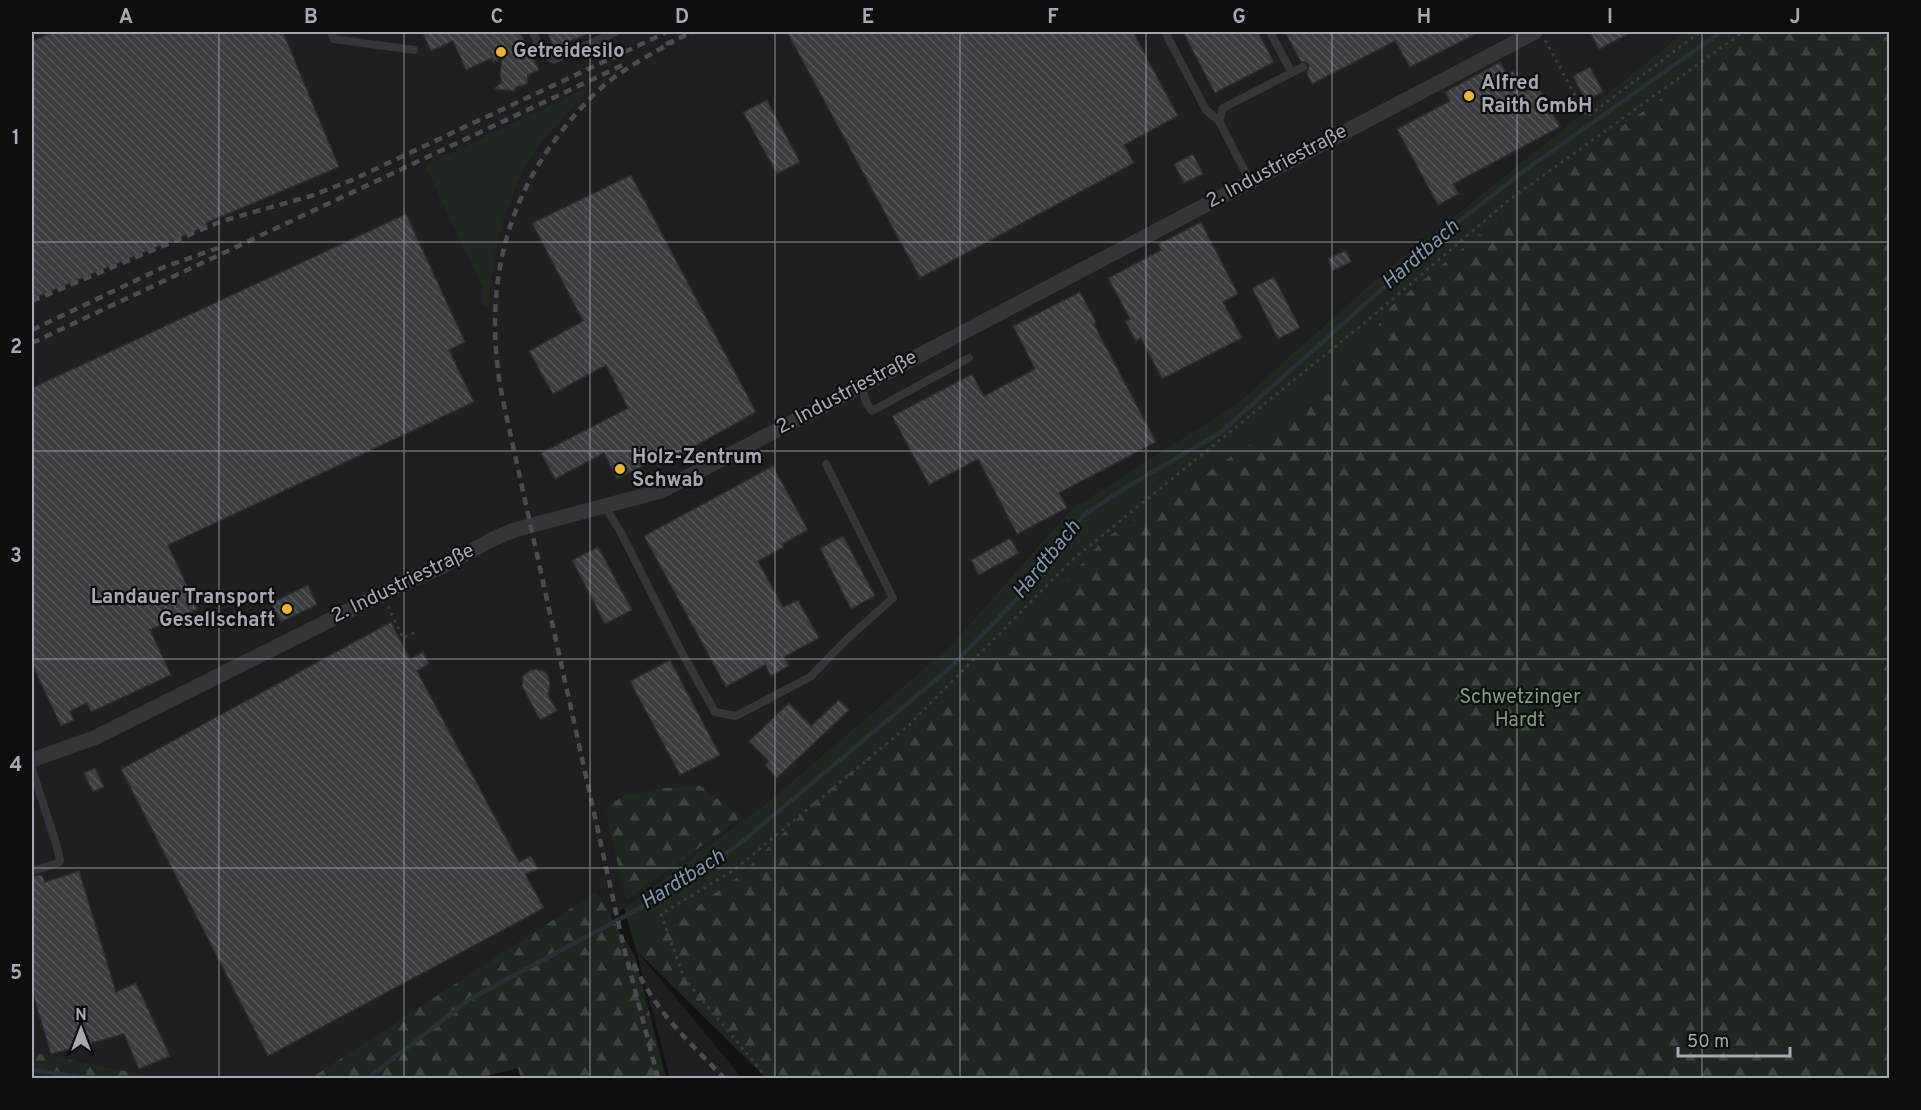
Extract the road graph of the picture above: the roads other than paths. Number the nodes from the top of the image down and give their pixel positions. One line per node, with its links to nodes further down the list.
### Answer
1 (331, 32): 8 (lane)
2 (533, 32): 3 (lane)
3 (616, 32)
4 (1165, 32): 11 (lane)
5 (1270, 32): 10 (lane)
6 (1535, 32): 7 (street, 2. Industriestraße)
7 (1512, 37): 12 (street, 2. Industriestraße)
8 (414, 50)
9 (1303, 67): 10 (lane)
10 (1292, 73): 11 (lane)
11 (1220, 122): 12 (lane)
12 (1250, 181): 14 (street, 2. Industriestraße)
13 (969, 358): 14 (lane)
14 (861, 386): 16 (street, 2. Industriestraße)
15 (826, 464): 16 (lane)
16 (605, 507): 17 (street, 2. Industriestraße)
17 (32, 760)
18 (32, 769): 19 (lane)
19 (32, 868)

